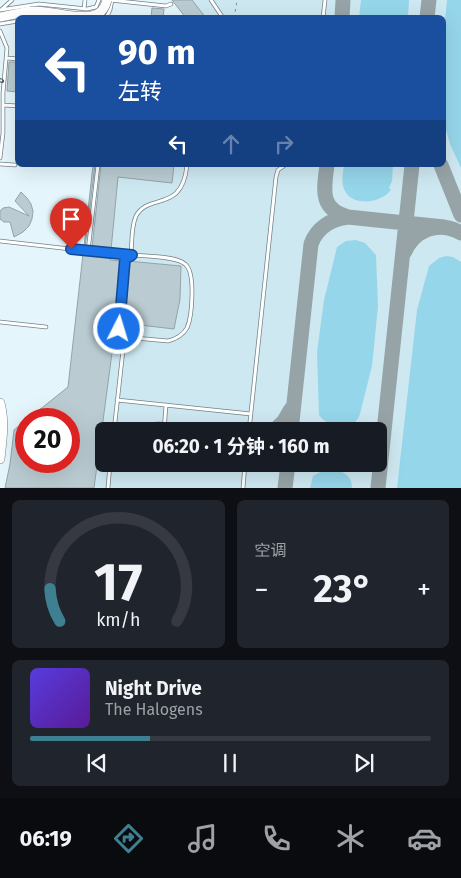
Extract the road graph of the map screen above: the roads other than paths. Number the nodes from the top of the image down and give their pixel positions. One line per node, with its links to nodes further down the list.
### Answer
1 (12, 0): 10 (lane)
2 (85, 0): 9 (lane)
3 (99, 0): 9 (lane)
4 (211, 0): 15 (lane)
5 (325, 0): 16 (lane)
6 (108, 1): 7 (lane); 8 (lane); 12 (street, bridge); 13 (lane); 14 (lane)
7 (171, 4)
8 (71, 8): 9 (lane); 10 (lane)
9 (84, 9)
10 (0, 12): 11 (street, bridge)
11 (79, 15)
12 (93, 15)
13 (99, 15)
14 (108, 15)
15 (222, 15)
16 (323, 15)
17 (15, 22): 18 (lane)
18 (0, 24)
19 (0, 31): 20 (lane)
20 (7, 58): 21 (lane); 22 (lane)
21 (15, 59)
22 (3, 105): 23 (lane); 24 (lane)
23 (15, 106)
24 (0, 158)
25 (0, 164): 26 (lane)
26 (15, 165)
27 (98, 167): 31 (lane)
28 (187, 167): 32 (lane)
29 (282, 167): 39 (lane)
30 (0, 241): 31 (lane)
31 (88, 251): 32 (lane)
32 (132, 255): 35 (lane); 35 (lane)
33 (0, 322): 34 (lane)
34 (46, 327)
35 (128, 341): 36 (lane)
36 (118, 400): 38 (lane); 40 (lane)
37 (0, 403): 43 (street)
38 (166, 405): 39 (lane); 41 (lane)
39 (251, 414): 42 (lane)
40 (115, 422)
41 (165, 422)
42 (250, 422)
43 (0, 459)
44 (109, 472): 46 (lane)
45 (244, 472): 47 (lane)
46 (108, 488)
47 (243, 488)

